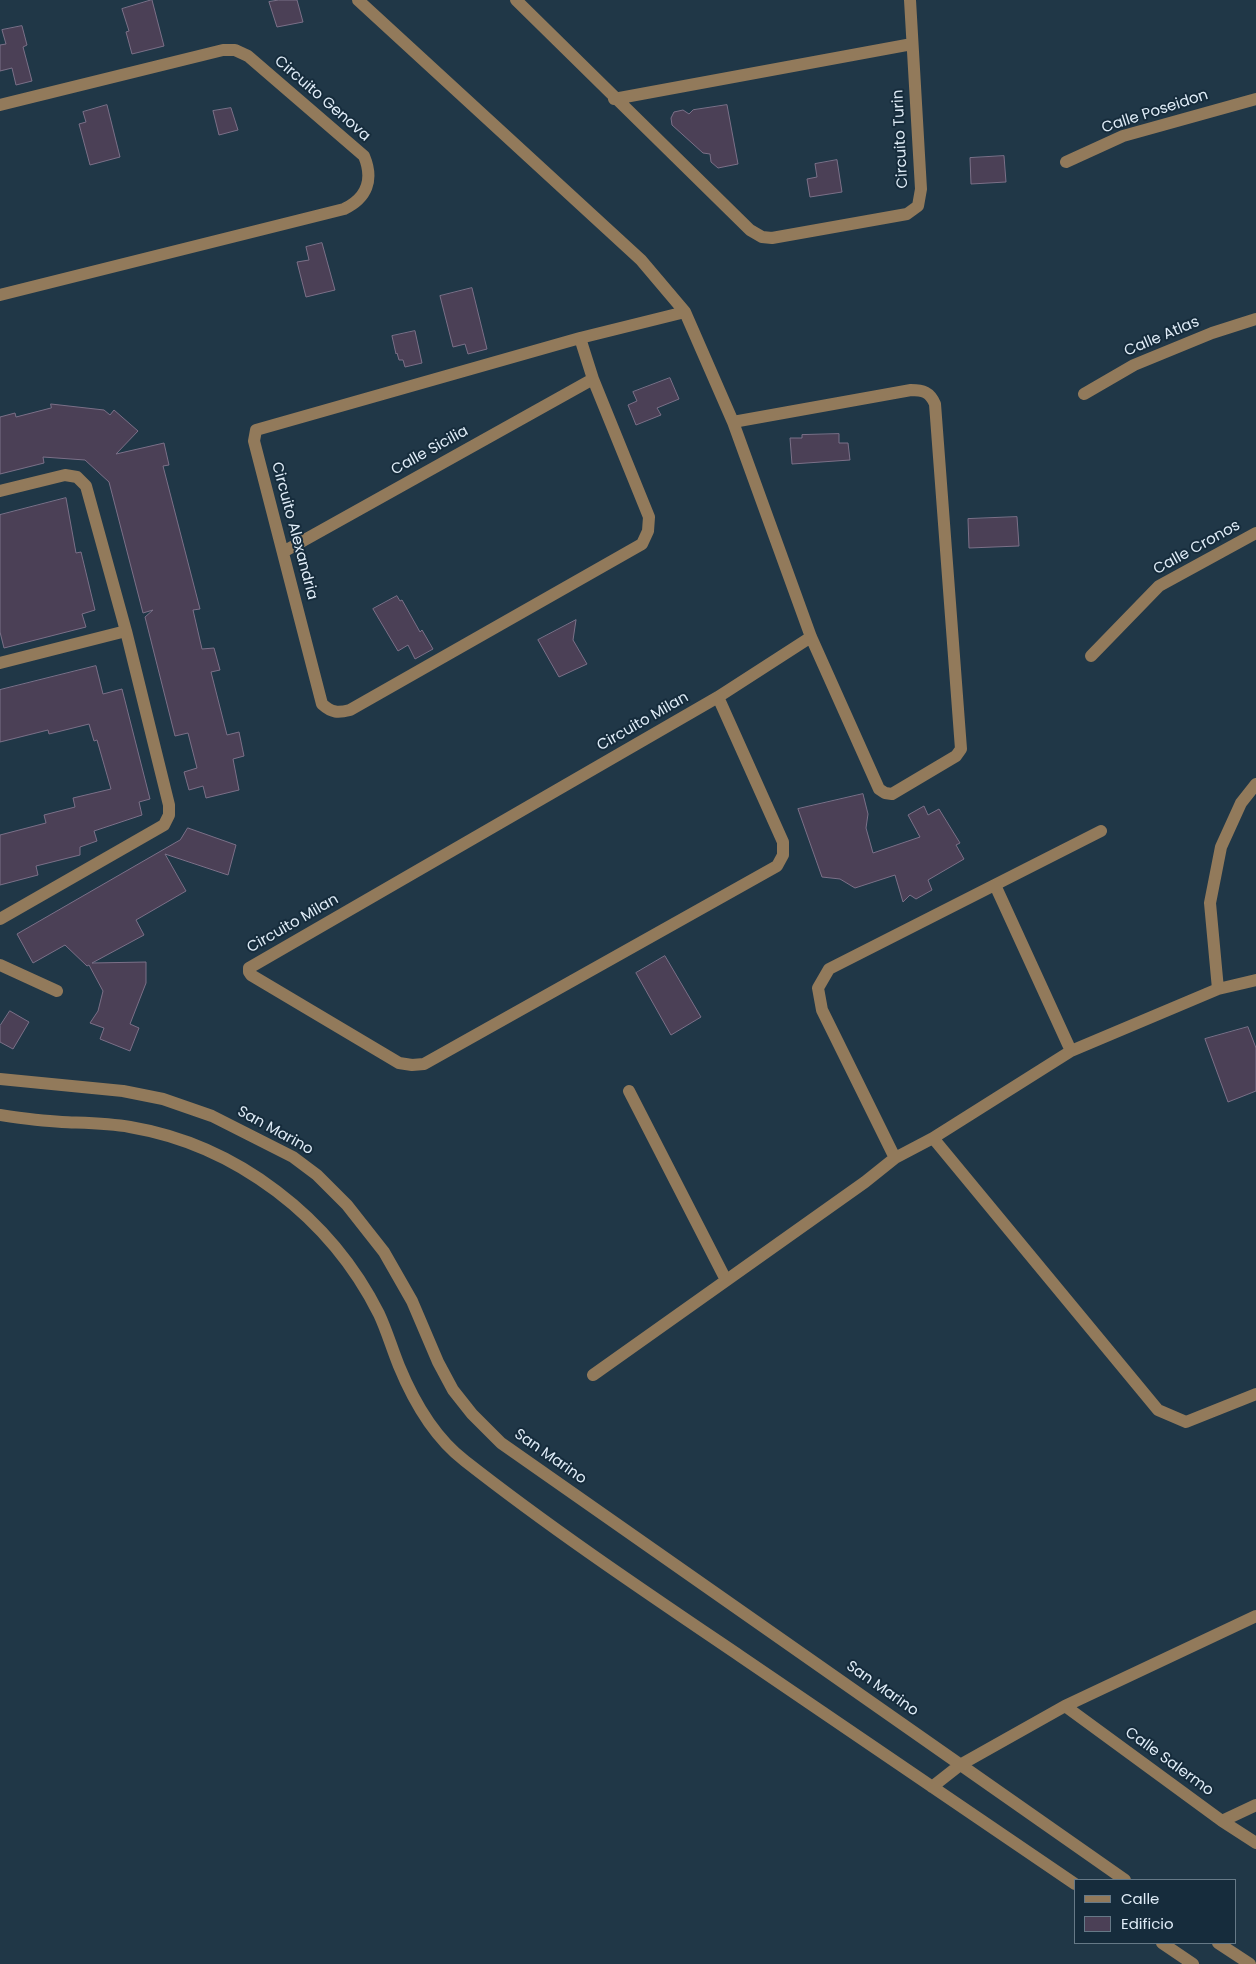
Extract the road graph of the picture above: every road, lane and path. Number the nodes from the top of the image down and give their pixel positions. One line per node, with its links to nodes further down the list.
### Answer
1 (358, 0): 10 (street)
2 (516, 0): 5 (street)
3 (910, 0): 4 (street, Circuito Turin)
4 (912, 44): 5 (street); 5 (street, Circuito Turin)
5 (614, 99)
6 (1256, 99): 8 (street, Calle Poseidon)
7 (0, 105): 9 (street, Circuito Genova)
8 (1066, 162)
9 (0, 295)
10 (685, 312): 12 (street, Circuito Alexandria); 15 (street)
11 (1256, 319): 14 (street, Calle Atlas)
12 (580, 338): 13 (street); 18 (street, Circuito Alexandria)
13 (593, 379): 18 (street, Calle Sicilia); 18 (street, Circuito Alexandria)
14 (1084, 394)
15 (733, 422): 20 (street); 20 (street)
16 (0, 491): 19 (street)
17 (1256, 533): 21 (street, Calle Cronos)
18 (282, 552)
19 (126, 631): 22 (street); 27 (street)
20 (811, 637): 23 (street, Circuito Milan)
21 (1091, 656)
22 (0, 663)
23 (718, 698): 23 (street, Circuito Milan)
24 (1256, 784): 30 (street)
25 (1101, 831): 26 (street)
26 (995, 886): 32 (street); 37 (street)
27 (0, 919)
28 (0, 965): 31 (street)
29 (1256, 980): 30 (street)
30 (1218, 989): 32 (street)
31 (57, 992)
32 (1071, 1051): 36 (street)
33 (0, 1079): 43 (street, San Marino)
34 (628, 1091): 38 (street)
35 (0, 1115): 44 (street)
36 (933, 1138): 37 (street); 40 (street)
37 (895, 1158): 38 (street)
38 (726, 1280): 39 (street)
39 (593, 1375)
40 (1256, 1394)
41 (1256, 1616): 42 (street)
42 (1065, 1706): 43 (street); 46 (street, Calle Salermo)
43 (960, 1765): 44 (street); 48 (street, San Marino)
44 (932, 1787): 49 (street)
45 (1256, 1805): 46 (street)
46 (1222, 1821): 47 (street, Calle Salermo)
47 (1256, 1843)
48 (1124, 1879)
49 (1074, 1883)
50 (1163, 1944): 52 (street)
51 (1220, 1944): 53 (street)
52 (1193, 1964)
53 (1250, 1964)

